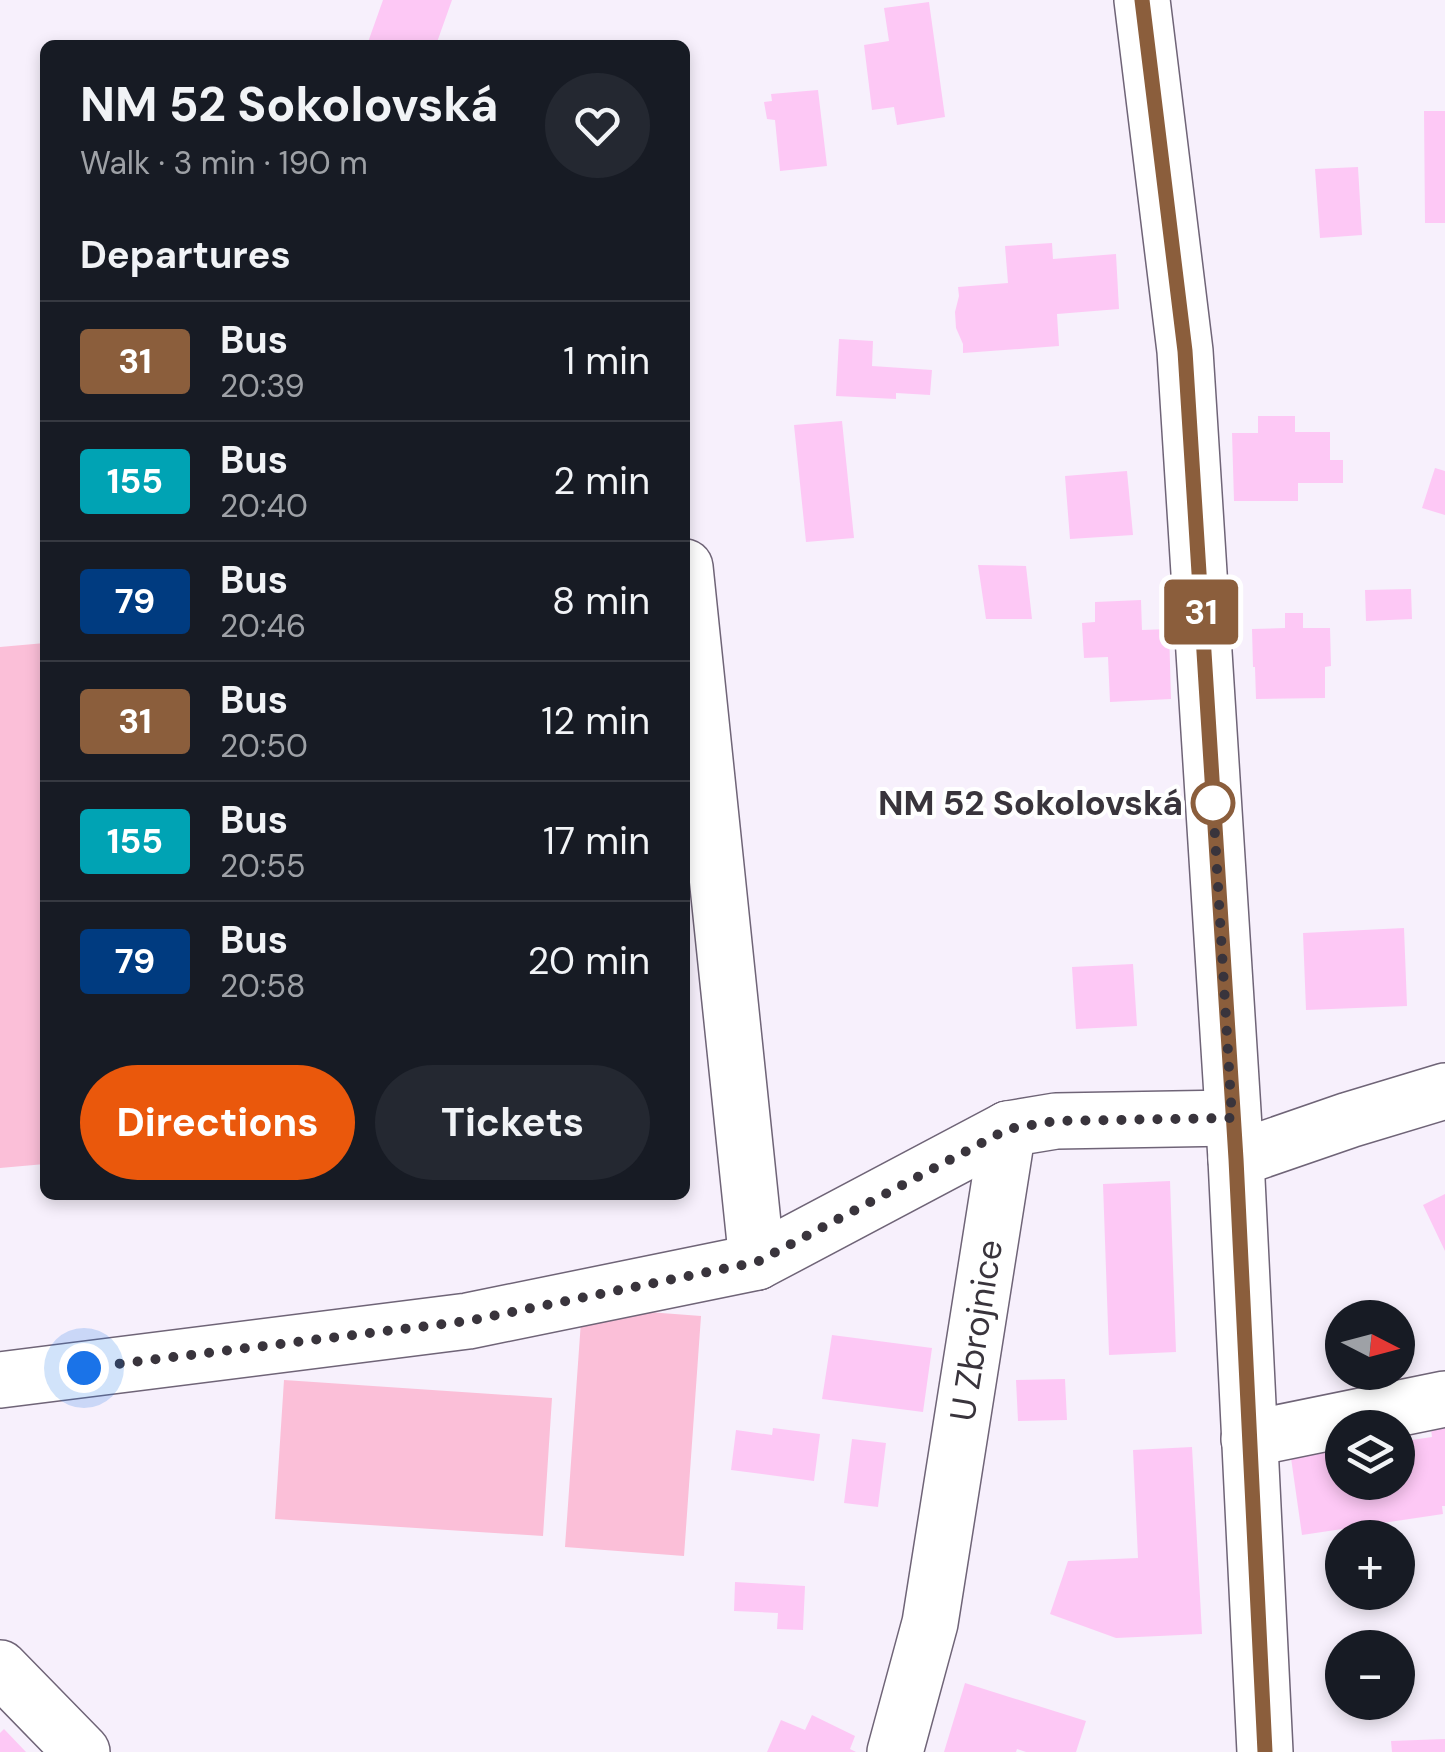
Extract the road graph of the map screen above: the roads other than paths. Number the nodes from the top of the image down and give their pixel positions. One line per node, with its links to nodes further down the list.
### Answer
1 (1142, 0): 5 (street)
2 (690, 615): 6 (street)
3 (1445, 1091): 5 (street)
4 (1008, 1129): 5 (street); 6 (street); 12 (street, U Zbrojnice)
5 (1234, 1138): 9 (street)
6 (757, 1262): 7 (street)
7 (0, 1380)
8 (1445, 1398): 9 (street)
9 (1248, 1439): 13 (street)
10 (0, 1668): 11 (street)
11 (82, 1752)
12 (895, 1752)
13 (1265, 1752)

